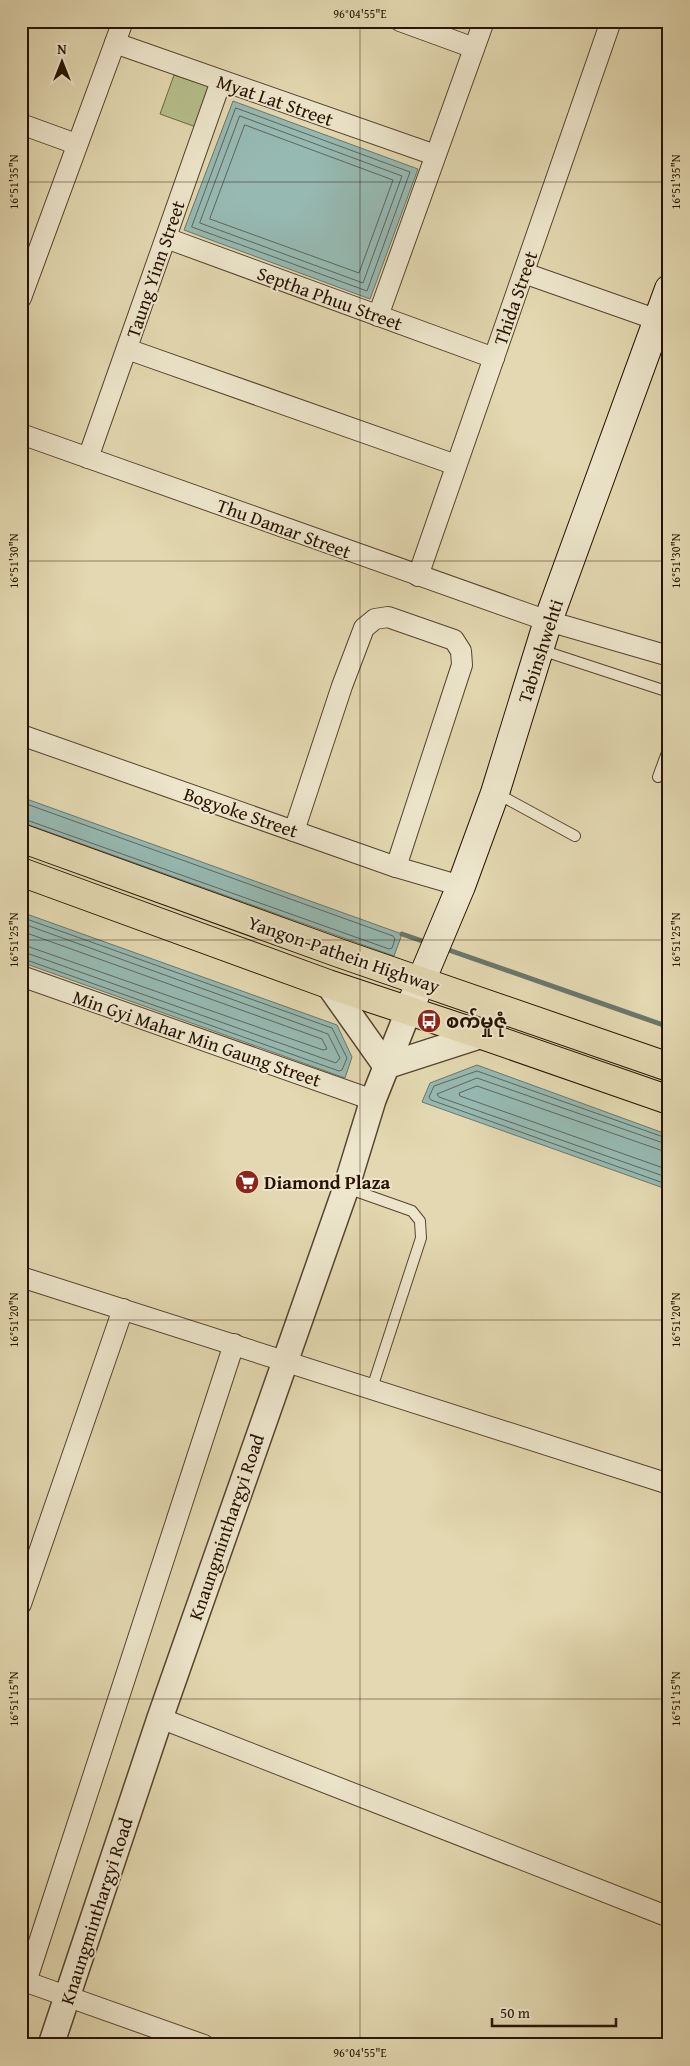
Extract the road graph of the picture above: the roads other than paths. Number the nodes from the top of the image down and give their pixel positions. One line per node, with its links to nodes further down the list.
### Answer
1 (123, 21): 5 (street)
2 (400, 21): 6 (street)
3 (484, 21): 6 (street)
4 (611, 21): 12 (street, Thida Street)
5 (114, 44): 7 (street, Myat Lat Street); 9 (street)
6 (474, 48): 10 (street)
7 (221, 81): 10 (street, Myat Lat Street); 11 (street, Taung Yinn Street)
8 (21, 124): 9 (street)
9 (76, 144): 14 (street)
10 (435, 156): 15 (street)
11 (166, 238): 15 (street, Septha Phuu Street); 17 (street, Taung Yinn Street)
12 (524, 273): 16 (street); 18 (street, Thida Street)
13 (669, 289): 16 (main road, Tabinshwehti)
14 (21, 298)
15 (378, 316): 18 (street, Septha Phuu Street)
16 (663, 322): 23 (main road, Tabinshwehti)
17 (127, 349): 20 (street, Taung Yinn Street); 21 (street)
18 (494, 358): 21 (street, Thida Street)
19 (21, 434): 20 (street, Thu Damar Street)
20 (88, 458): 22 (street, Thu Damar Street)
21 (456, 465): 22 (street, Thida Street)
22 (418, 576): 23 (street, Thu Damar Street)
23 (548, 621): 24 (main road, Tabinshwehti); 25 (street, Thu Damar Street)
24 (540, 650): 26 (lane); 30 (main road, Tabinshwehti)
25 (669, 656)
26 (669, 692)
27 (21, 735): 31 (street, Bogyoke Street)
28 (669, 747): 29 (lane)
29 (658, 777)
30 (495, 793): 32 (lane); 36 (main road, Tabinshwehti)
31 (294, 831): 34 (street, Bogyoke Street); 34 (street)
32 (575, 836)
33 (21, 838): 38 (main road, Yangon-Pathein Highway)
34 (396, 867): 36 (street, Bogyoke Street)
35 (21, 872): 39 (main road, Yangon-Pathein Highway)
36 (461, 886): 38 (main road, Tabinshwehti)
37 (21, 976): 44 (street, Min Gyi Mahar Min Gaung Street)
38 (420, 981): 40 (main road, Tabinshwehti); 43 (main road, Yangon-Pathein Highway)
39 (328, 984): 40 (main road, Yangon-Pathein Highway); 42 (street)
40 (408, 1012): 41 (main road, Yangon-Pathein Highway); 42 (street, Knaungminthargyi Road)
41 (482, 1035): 42 (street); 45 (main road, Yangon-Pathein Highway)
42 (386, 1066): 44 (street, Knaungminthargyi Road)
43 (669, 1066)
44 (373, 1100): 46 (street, Knaungminthargyi Road)
45 (669, 1100)
46 (346, 1188): 50 (street, Knaungminthargyi Road); 51 (lane)
47 (21, 1277): 48 (street)
48 (123, 1309): 49 (street); 53 (street)
49 (234, 1344): 50 (street); 56 (street)
50 (284, 1360): 51 (street); 54 (street, Knaungminthargyi Road)
51 (372, 1388): 52 (street)
52 (669, 1484)
53 (21, 1604)
54 (160, 1718): 55 (street); 57 (street, Knaungminthargyi Road)
55 (669, 1917)
56 (23, 1981): 57 (street)
57 (68, 1997): 58 (street, Knaungminthargyi Road); 59 (street)
58 (51, 2045)
59 (204, 2045)

